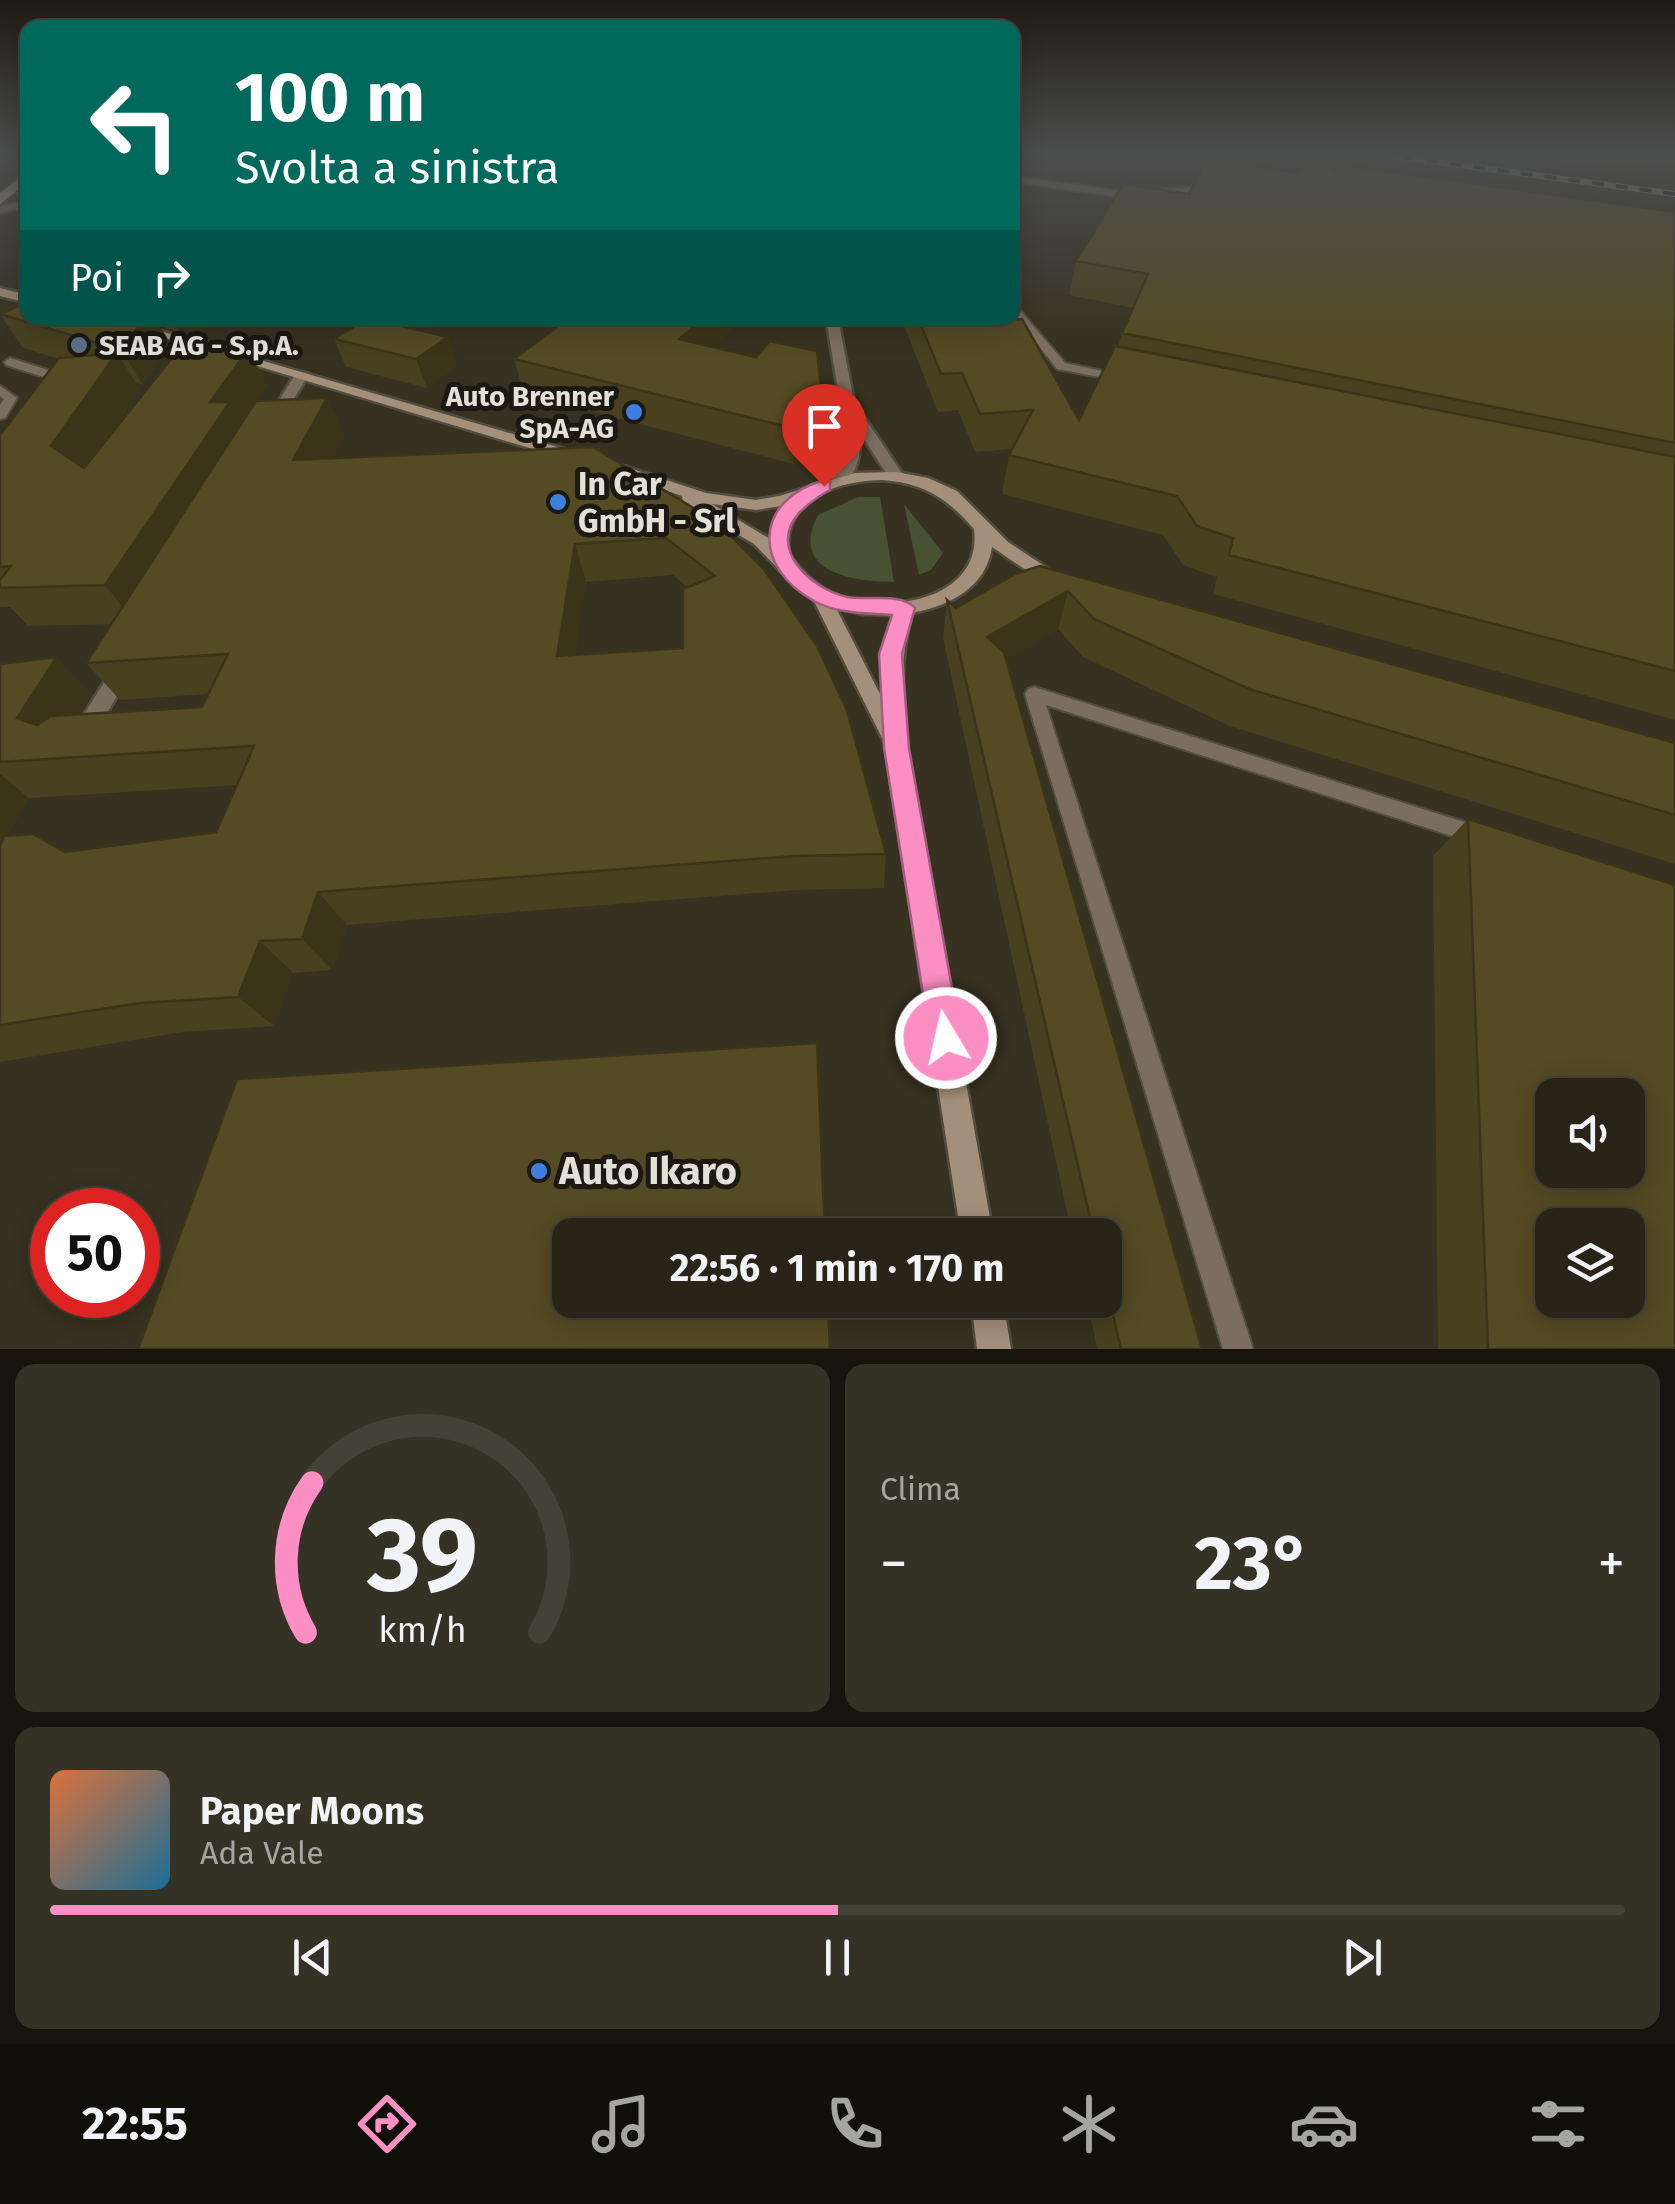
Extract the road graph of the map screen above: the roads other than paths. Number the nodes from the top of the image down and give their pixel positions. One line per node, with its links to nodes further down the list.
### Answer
1 (1020, 314): 6 (lane)
2 (129, 325): 5 (main road)
3 (833, 325): 10 (street)
4 (3, 363): 8 (lane)
5 (302, 374): 11 (street); 12 (main road)
6 (1138, 382)
7 (0, 390): 9 (lane)
8 (61, 394)
9 (0, 415)
10 (852, 416): 14 (street); 15 (street)
11 (260, 442)
12 (583, 459)
13 (602, 464): 16 (main road)
14 (896, 476): 15 (main road); 18 (main road)
15 (840, 480): 17 (main road)
16 (672, 488): 17 (main road); 19 (main road)
17 (805, 496): 19 (main road)
18 (982, 528): 21 (main road); 22 (main road)
19 (780, 557): 23 (main road)
20 (991, 586): 21 (main road)
21 (960, 588): 24 (main road)
22 (1040, 592)
23 (821, 596): 24 (main road); 26 (main road)
24 (904, 608): 26 (main road)
25 (136, 647): 27 (street)
26 (896, 748): 29 (main road)
27 (74, 749)
28 (1505, 844): 32 (lane)
29 (973, 1218)
30 (990, 1318): 31 (main road)
31 (994, 1349)
32 (1238, 1349)

